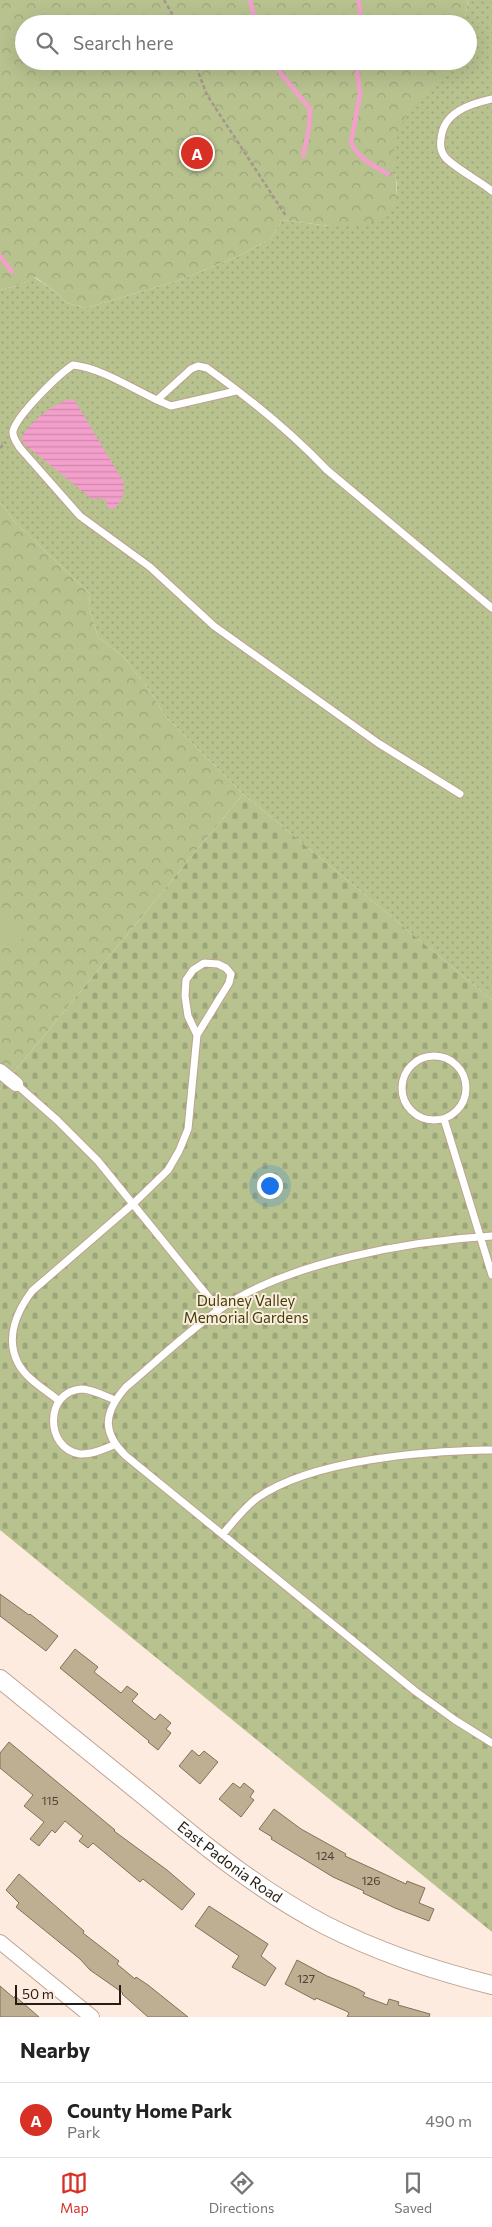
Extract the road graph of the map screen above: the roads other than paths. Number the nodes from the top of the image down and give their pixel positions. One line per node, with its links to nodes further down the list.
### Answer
1 (492, 99): 2 (lane)
2 (492, 191)
3 (236, 391): 4 (lane); 4 (lane); 5 (lane)
4 (157, 400): 6 (lane)
5 (492, 608)
6 (460, 794)
7 (198, 1035): 7 (lane); 11 (lane)
8 (0, 1071): 9 (street)
9 (16, 1084): 11 (lane)
10 (444, 1119): 10 (lane); 13 (lane)
11 (134, 1204): 15 (lane); 16 (lane)
12 (492, 1236): 13 (lane)
13 (479, 1237): 14 (lane); 15 (lane)
14 (492, 1275)
15 (219, 1310): 17 (lane)
16 (58, 1400): 17 (lane); 18 (lane)
17 (115, 1400): 18 (lane)
18 (114, 1445): 20 (lane)
19 (492, 1450): 20 (lane)
20 (223, 1534): 22 (lane)
21 (0, 1679): 24 (street, East Padonia Road)
22 (492, 1743)
23 (0, 1942): 25 (street)
24 (492, 1985)
25 (92, 2017)

